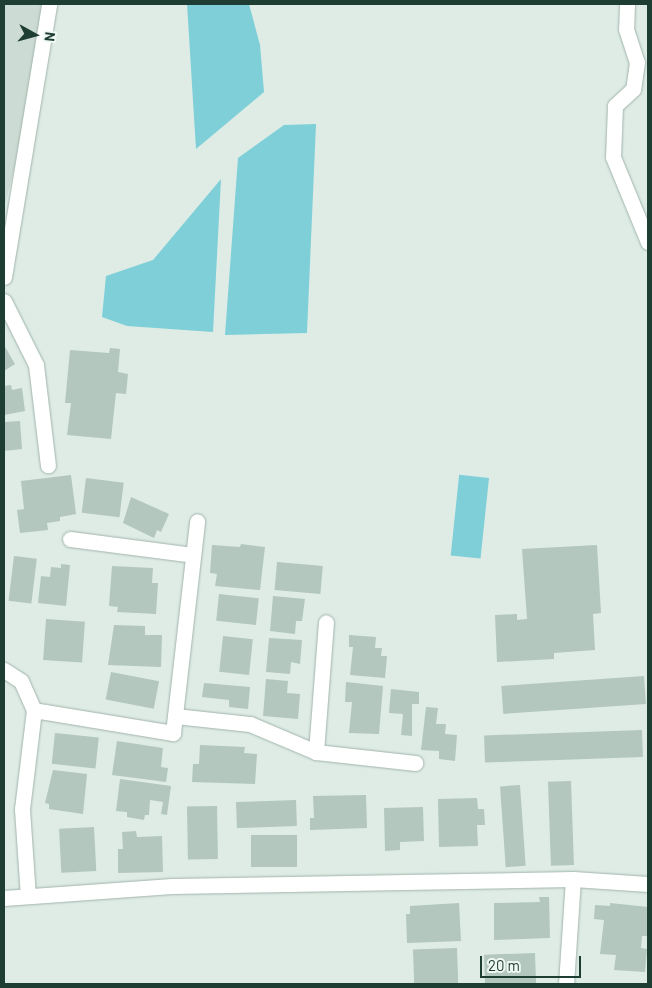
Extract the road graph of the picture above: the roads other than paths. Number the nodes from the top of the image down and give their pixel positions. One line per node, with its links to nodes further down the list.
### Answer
1 (49, 4): 4 (street)
2 (626, 4): 3 (street)
3 (648, 242)
4 (4, 277)
5 (4, 301): 6 (street)
6 (48, 465)
7 (197, 521): 9 (street)
8 (70, 540): 9 (street)
9 (193, 554): 13 (street)
10 (326, 622): 14 (street)
11 (4, 670): 12 (street)
12 (34, 710): 13 (street); 18 (street)
13 (175, 716): 14 (street)
14 (316, 752): 15 (street)
15 (415, 763)
16 (573, 880): 17 (street); 18 (street); 20 (street)
17 (648, 884)
18 (28, 896): 19 (street)
19 (4, 898)
20 (566, 984)

